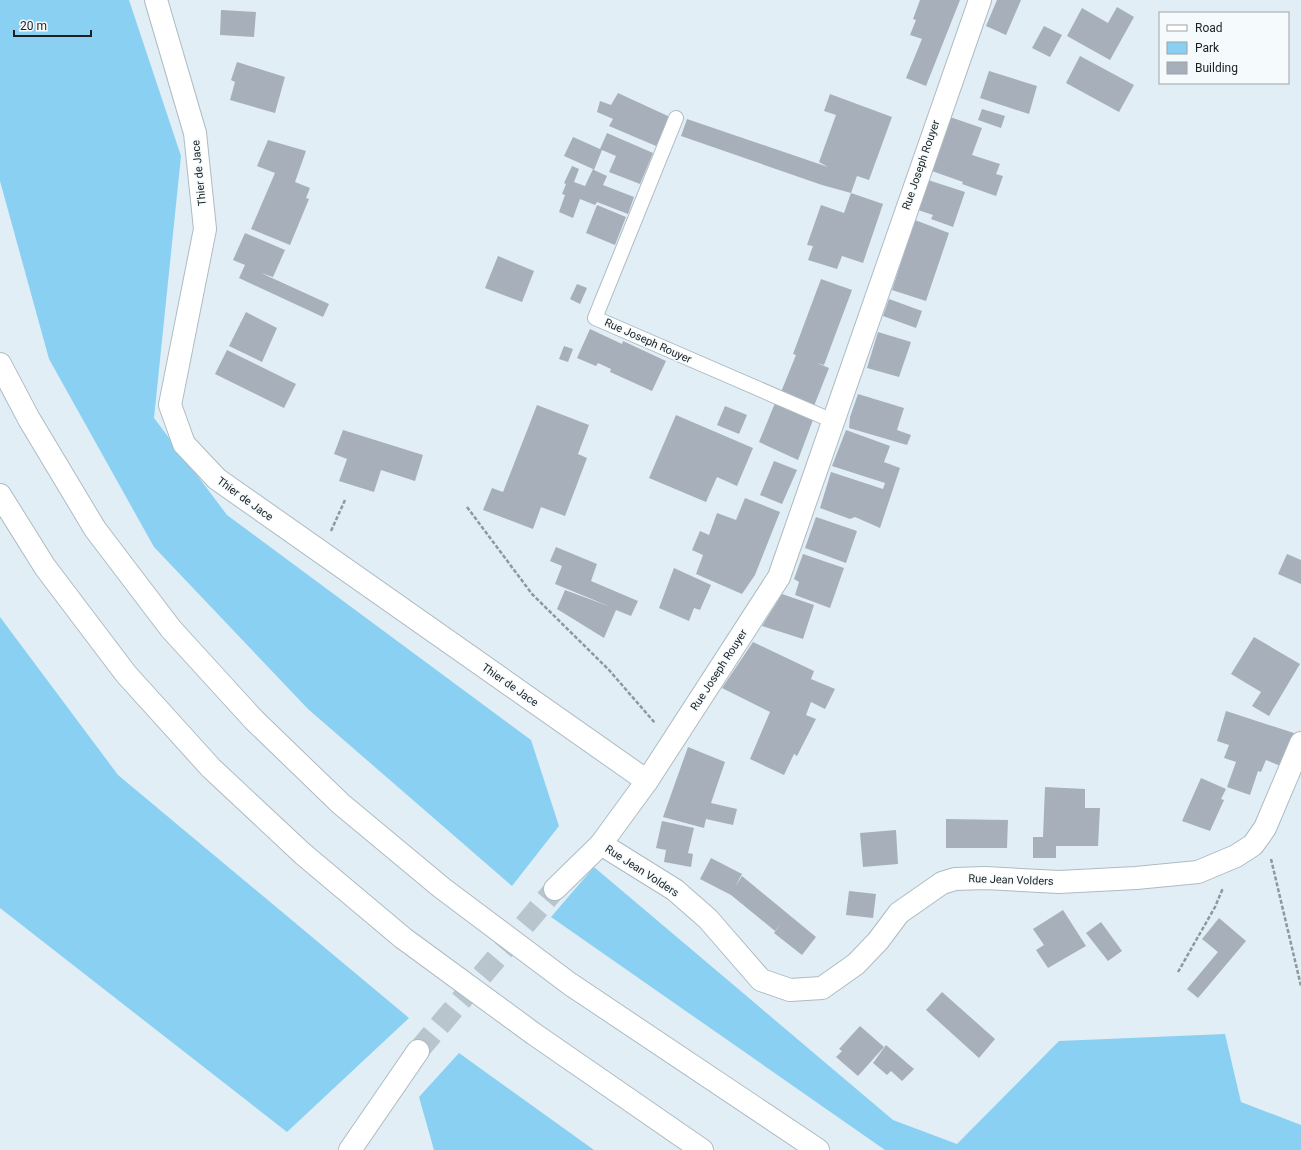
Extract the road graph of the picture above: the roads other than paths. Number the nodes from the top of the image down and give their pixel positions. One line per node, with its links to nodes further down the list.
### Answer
1 (156, 0): 8 (main road, Thier de Jace)
2 (980, 0): 5 (main road, Rue Joseph Rouyer)
3 (676, 118): 5 (lane, Rue Joseph Rouyer)
4 (0, 364): 16 (main road)
5 (833, 422): 8 (main road, Rue Joseph Rouyer)
6 (0, 494): 12 (main road)
7 (1301, 743): 9 (main road, Rue Jean Volders)
8 (646, 781): 9 (main road, Rue Joseph Rouyer)
9 (601, 844): 10 (main road, Rue Joseph Rouyer)
10 (554, 889)
11 (418, 1051): 13 (main road)
12 (673, 1131): 14 (main road); 15 (main road)
13 (350, 1150)
14 (687, 1150)
15 (702, 1150)
16 (818, 1150)

